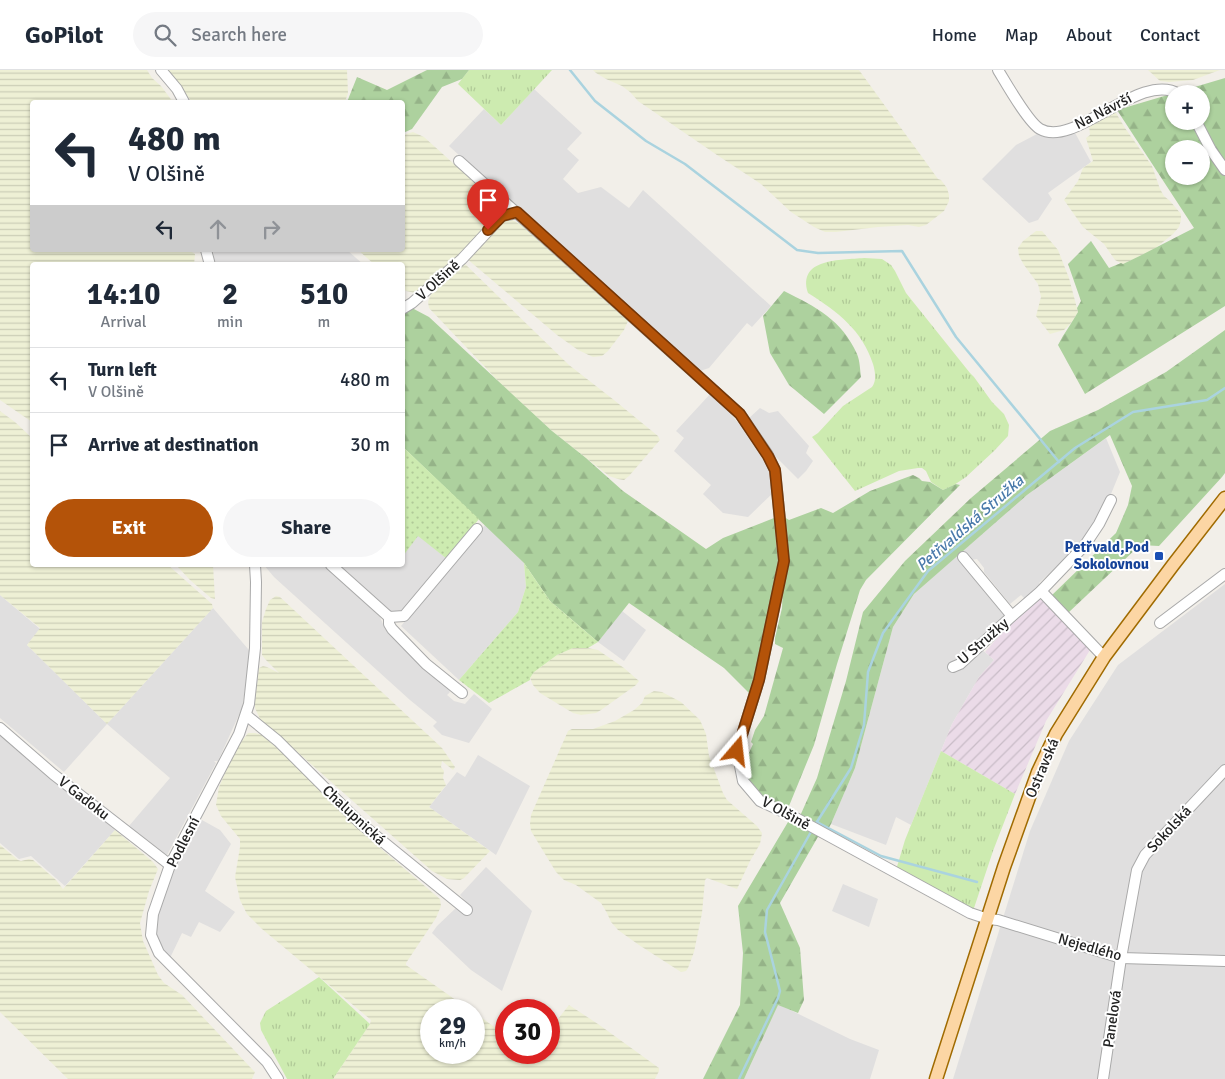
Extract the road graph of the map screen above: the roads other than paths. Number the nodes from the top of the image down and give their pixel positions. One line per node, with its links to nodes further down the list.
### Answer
1 (161, 70): 4 (street)
2 (998, 70): 3 (street, Na Návrší)
3 (1165, 88)
4 (183, 100)
5 (1201, 130): 7 (street)
6 (459, 161): 8 (street, V Olšině)
7 (1225, 170)
8 (517, 212): 9 (street, V Olšině); 29 (street, V Olšině)
9 (405, 307)
10 (1225, 498): 21 (main road, Ostravská)
11 (1111, 500): 17 (street, U Stružky)
12 (476, 529): 19 (street)
13 (963, 557): 18 (street, U Stružky)
14 (255, 567): 24 (street, Podlesní)
15 (333, 567): 19 (street)
16 (1225, 574): 20 (street)
17 (1042, 591): 18 (street, U Stružky); 21 (street)
18 (1012, 616): 22 (street, U Stružky)
19 (389, 617): 23 (street)
20 (1160, 623)
21 (1104, 657): 29 (main road, Ostravská)
22 (953, 667)
23 (462, 693)
24 (246, 715): 27 (street, Podlesní); 28 (street, Chalupnická)
25 (0, 728): 27 (street, V Gaďoku)
26 (1225, 770): 30 (street, Sokolská)
27 (170, 865): 32 (street, Podlesní)
28 (467, 910)
29 (988, 919): 30 (street, Nejedlého); 33 (main road, Ostravská)
30 (1121, 958): 31 (street, Nejedlého); 34 (street, Panelová)
31 (1225, 961)
32 (278, 1079)
33 (936, 1079)
34 (1104, 1079)

